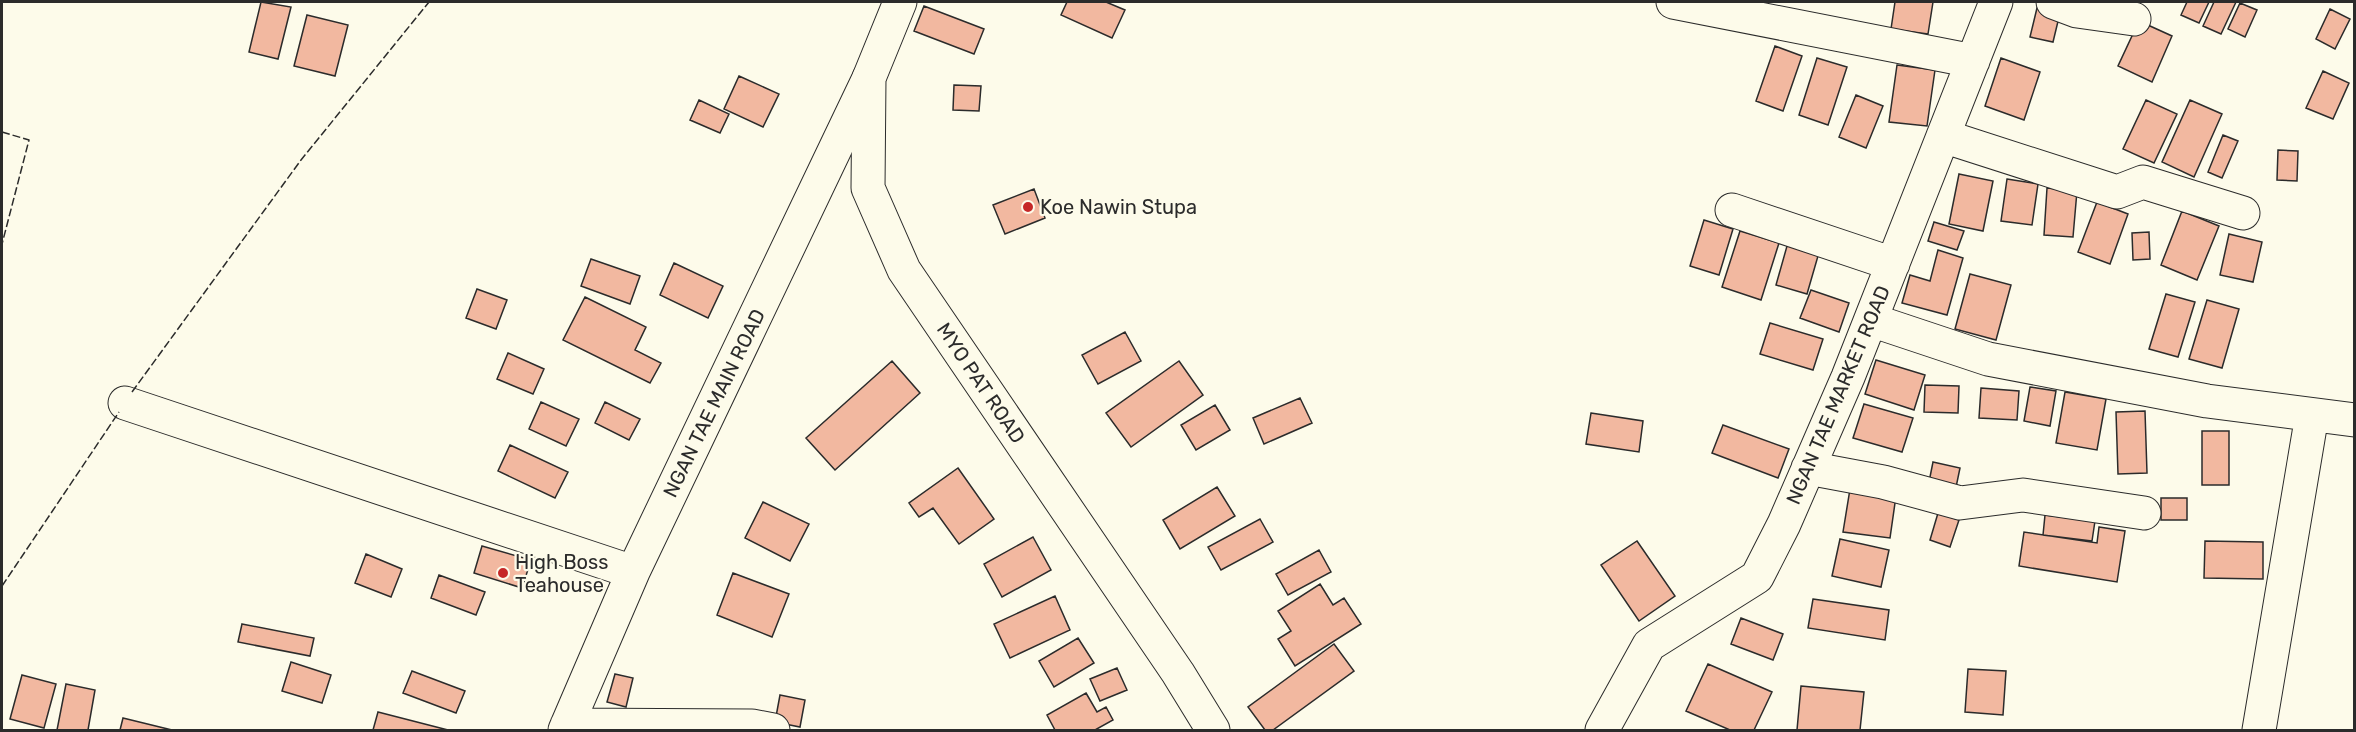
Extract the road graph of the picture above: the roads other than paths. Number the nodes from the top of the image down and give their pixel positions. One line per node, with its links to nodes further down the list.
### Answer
1 (900, 2): 7 (street, MYO PAT ROAD)
2 (1673, 2): 6 (street)
3 (1996, 2): 6 (street, NGAN TAE MARKET ROAD)
4 (2053, 2): 5 (street)
5 (2134, 19)
6 (1973, 61): 8 (street, NGAN TAE MARKET ROAD)
7 (869, 78): 18 (street, NGAN TAE MAIN ROAD); 21 (street, MYO PAT ROAD)
8 (1943, 136): 10 (street); 11 (street, NGAN TAE MARKET ROAD)
9 (1732, 210): 11 (street)
10 (2243, 213)
11 (1893, 264): 12 (street, NGAN TAE MARKET ROAD)
12 (1870, 320): 14 (street); 16 (street, NGAN TAE MARKET ROAD)
13 (125, 403): 18 (street)
14 (2312, 415): 15 (street); 23 (street)
15 (2355, 420)
16 (1808, 468): 17 (street); 22 (street, NGAN TAE MARKET ROAD)
17 (2144, 513)
18 (633, 572): 19 (street, NGAN TAE MAIN ROAD)
19 (566, 728): 20 (street)
20 (773, 730)
21 (1213, 730)
22 (1602, 730)
23 (2259, 730)

